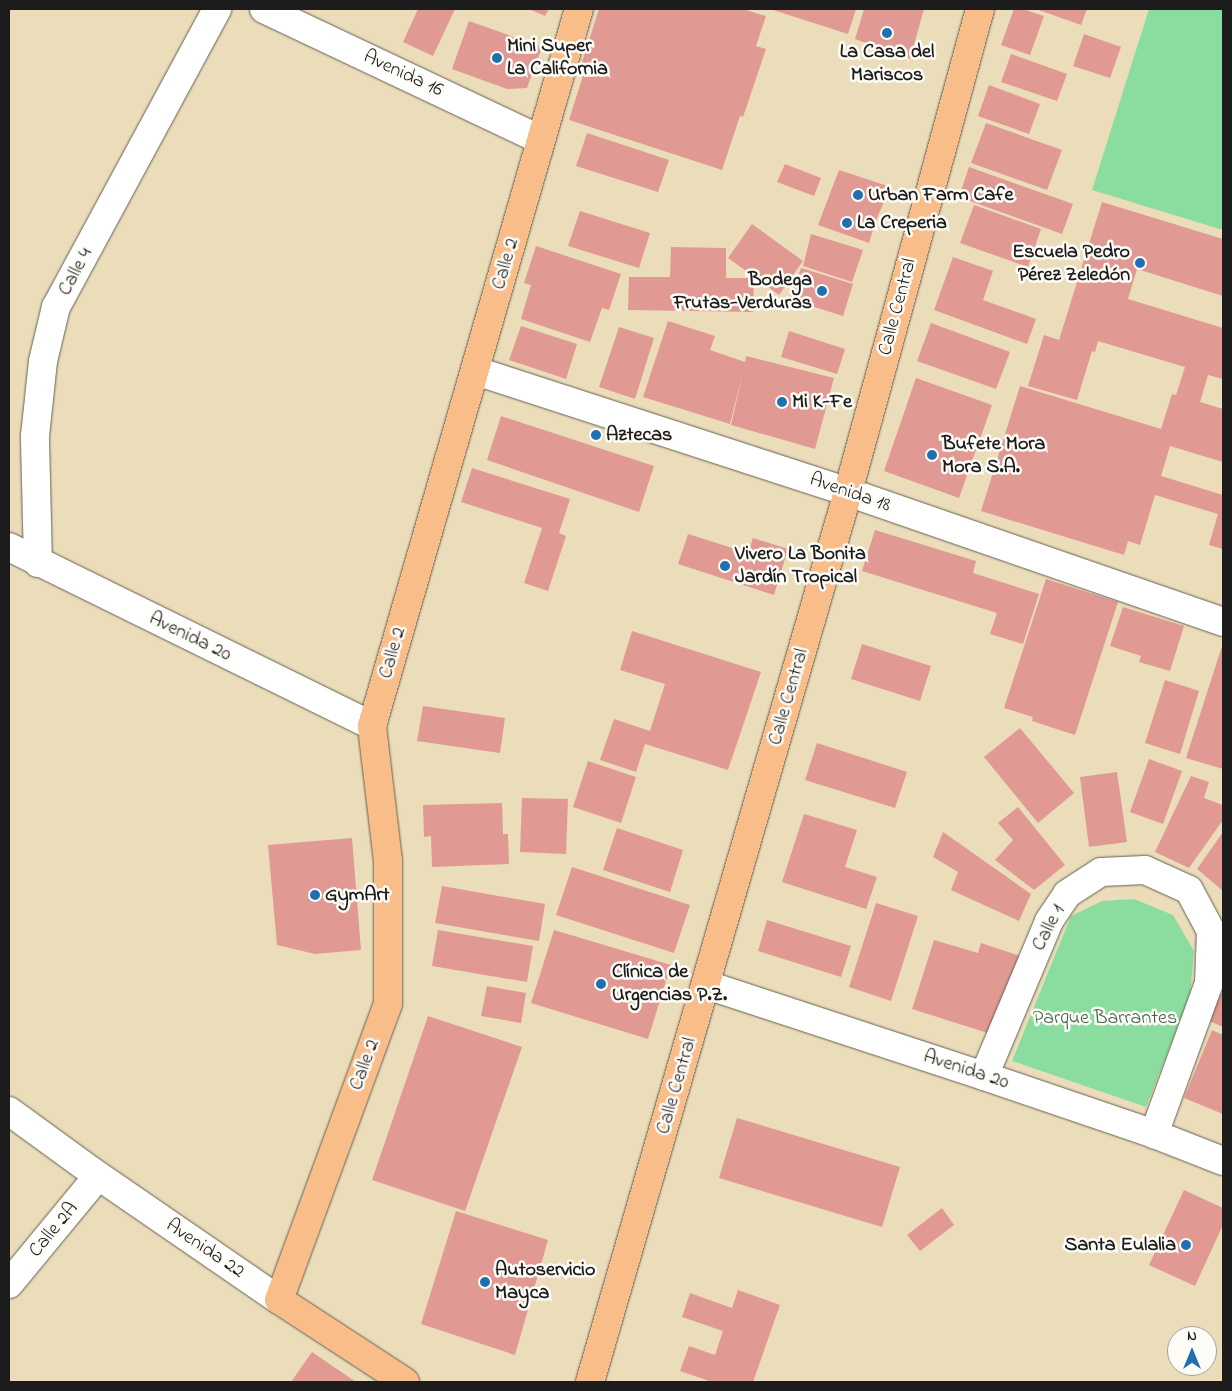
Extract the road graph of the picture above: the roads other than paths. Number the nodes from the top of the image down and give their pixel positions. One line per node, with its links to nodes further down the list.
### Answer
1 (217, 9): 9 (street, Calle 4)
2 (264, 9): 5 (street, Avenida 16)
3 (579, 9): 5 (main road, Calle 2)
4 (980, 9): 7 (main road, Calle Central)
5 (541, 140): 6 (main road, Calle 2)
6 (476, 371): 7 (street, Avenida 18); 11 (main road, Calle 2)
7 (848, 492): 10 (street, Avenida 18); 12 (main road, Calle Central)
8 (9, 547): 9 (street, Avenida 20)
9 (38, 563): 11 (street, Avenida 20)
10 (1223, 622)
11 (372, 726): 19 (main road, Calle 2)
12 (707, 985): 13 (street, Avenida 20); 21 (main road, Calle Central)
13 (984, 1076): 15 (street, Avenida 20); 15 (street, Calle 1)
14 (9, 1111): 17 (street, Avenida 22)
15 (1154, 1134): 16 (street, Avenida 20)
16 (1223, 1160)
17 (98, 1176): 18 (street, Calle 2A); 19 (street, Avenida 22)
18 (9, 1284)
19 (279, 1300): 20 (main road, Avenida 22)
20 (405, 1382)
21 (590, 1382)

